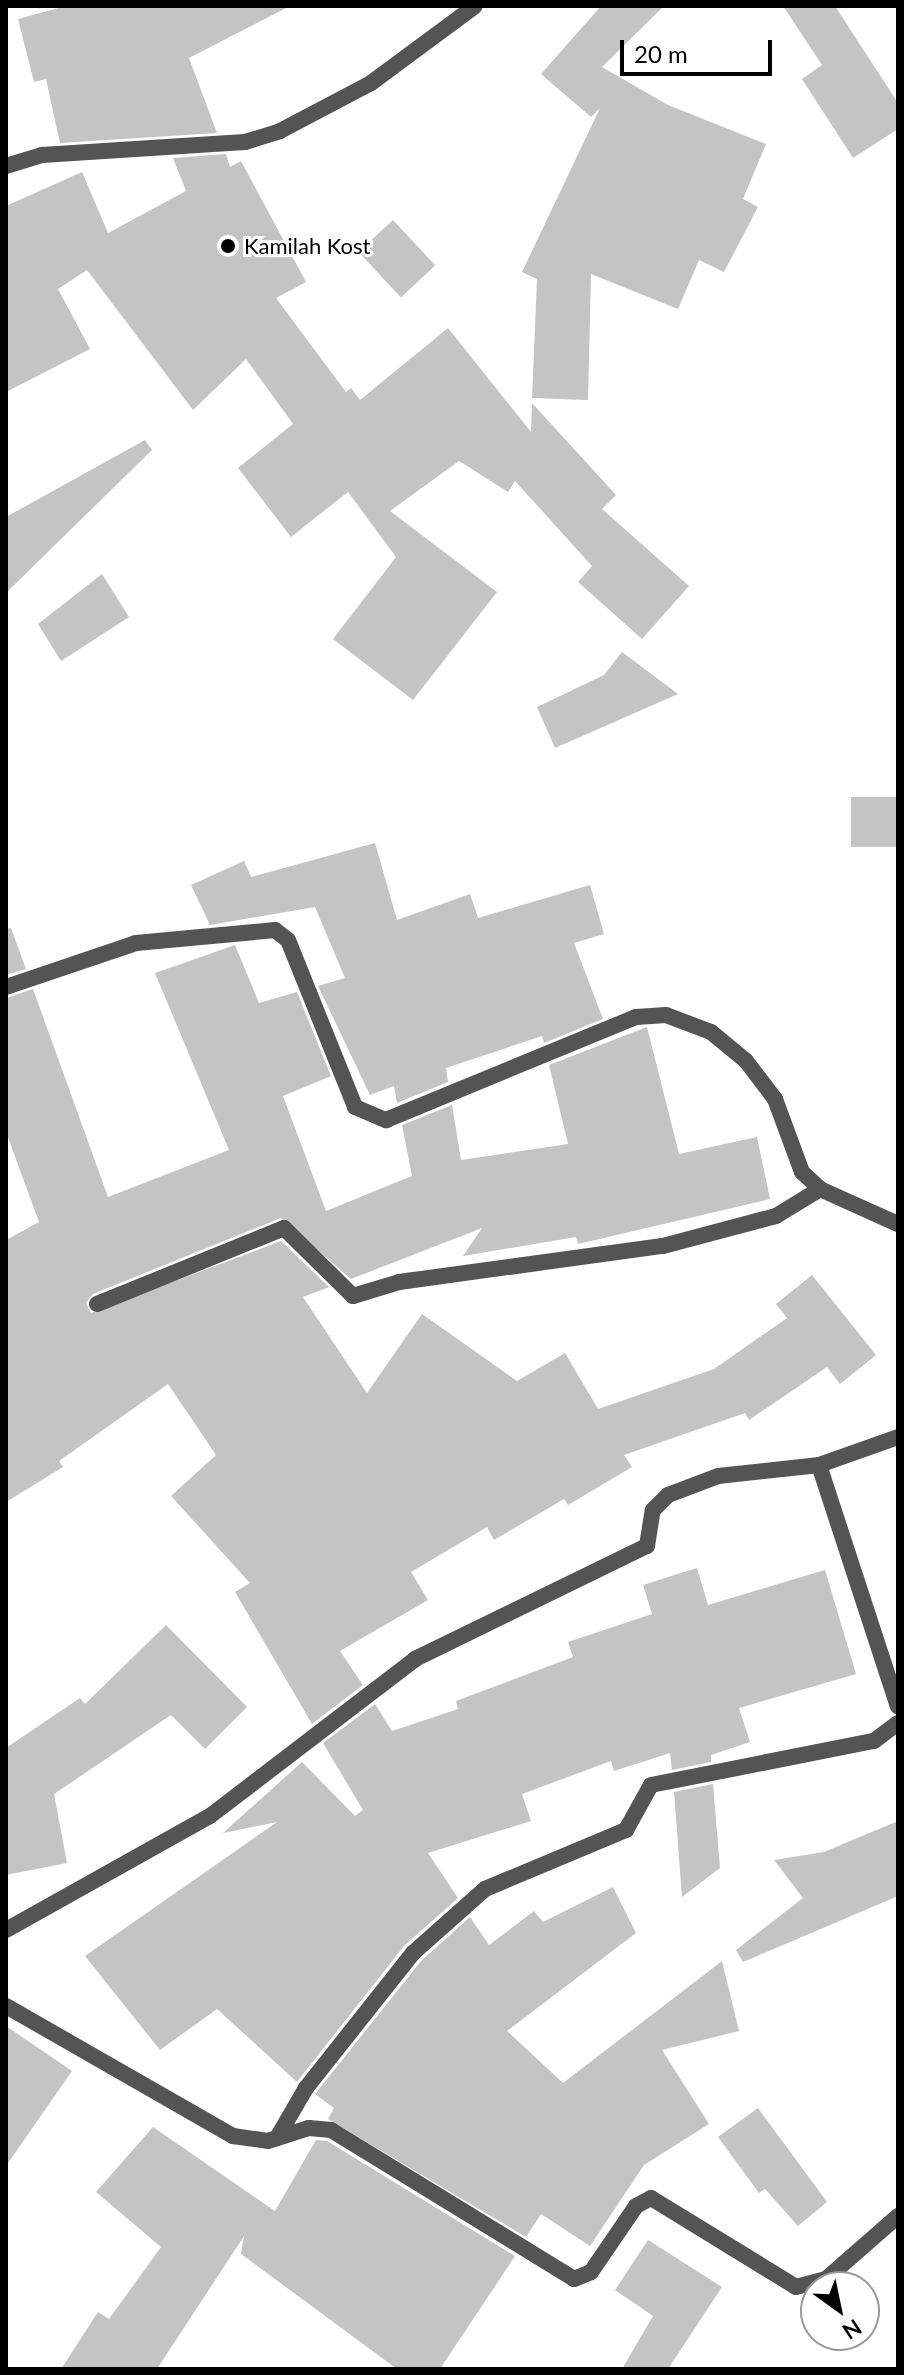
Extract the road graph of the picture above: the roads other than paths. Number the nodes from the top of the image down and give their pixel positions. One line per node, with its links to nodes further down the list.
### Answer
1 (475, 6): 2 (street)
2 (6, 166)
3 (6, 987): 4 (street)
4 (820, 1189): 5 (street); 6 (street)
5 (898, 1224)
6 (97, 1304)
7 (898, 1437): 8 (street)
8 (819, 1465): 9 (street); 11 (street)
9 (898, 1706)
10 (898, 1723): 13 (street)
11 (6, 1930)
12 (6, 2006): 13 (street)
13 (277, 2138): 14 (street)
14 (898, 2216)

